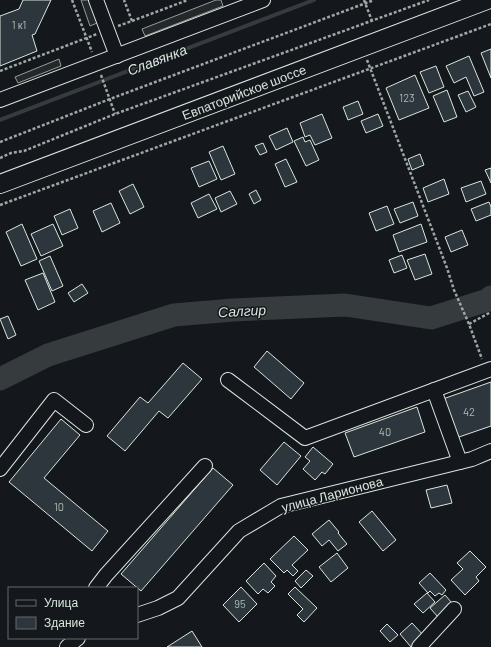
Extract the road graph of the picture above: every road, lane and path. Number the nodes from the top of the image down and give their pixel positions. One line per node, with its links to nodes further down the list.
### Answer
1 (72, 0): 13 (path)
2 (96, 0): 15 (street)
3 (188, 0): 10 (path)
4 (263, 0): 15 (street)
5 (364, 0): 9 (path)
6 (374, 0): 9 (path)
7 (429, 0): 11 (path)
8 (488, 0): 14 (main road, Евпаторийское шоссе)
9 (365, 4): 11 (path); 19 (path)
10 (132, 21)
11 (372, 21): 21 (path)
12 (491, 24): 17 (path)
13 (87, 38): 16 (path); 18 (path)
14 (362, 48): 17 (path); 24 (main road, Евпаторийское шоссе)
15 (117, 56): 16 (street)
16 (96, 64): 19 (path); 20 (street)
17 (371, 69): 25 (path); 27 (path)
18 (0, 71)
19 (110, 99): 21 (path); 22 (path)
20 (0, 100)
21 (116, 114): 23 (path)
22 (0, 142)
23 (0, 158)
24 (0, 184)
25 (0, 205)
26 (491, 312): 27 (path)
27 (469, 324): 28 (path)
28 (489, 370): 30 (street)
29 (228, 380): 30 (street)
30 (434, 390): 33 (street)
31 (86, 425): 35 (street)
32 (491, 451): 33 (street, улица Ларионова)
33 (460, 462): 38 (street, улица Ларионова)
34 (206, 466): 36 (street)
35 (0, 469)
36 (97, 587)
37 (454, 608): 39 (street)
38 (138, 615)
39 (419, 647)

